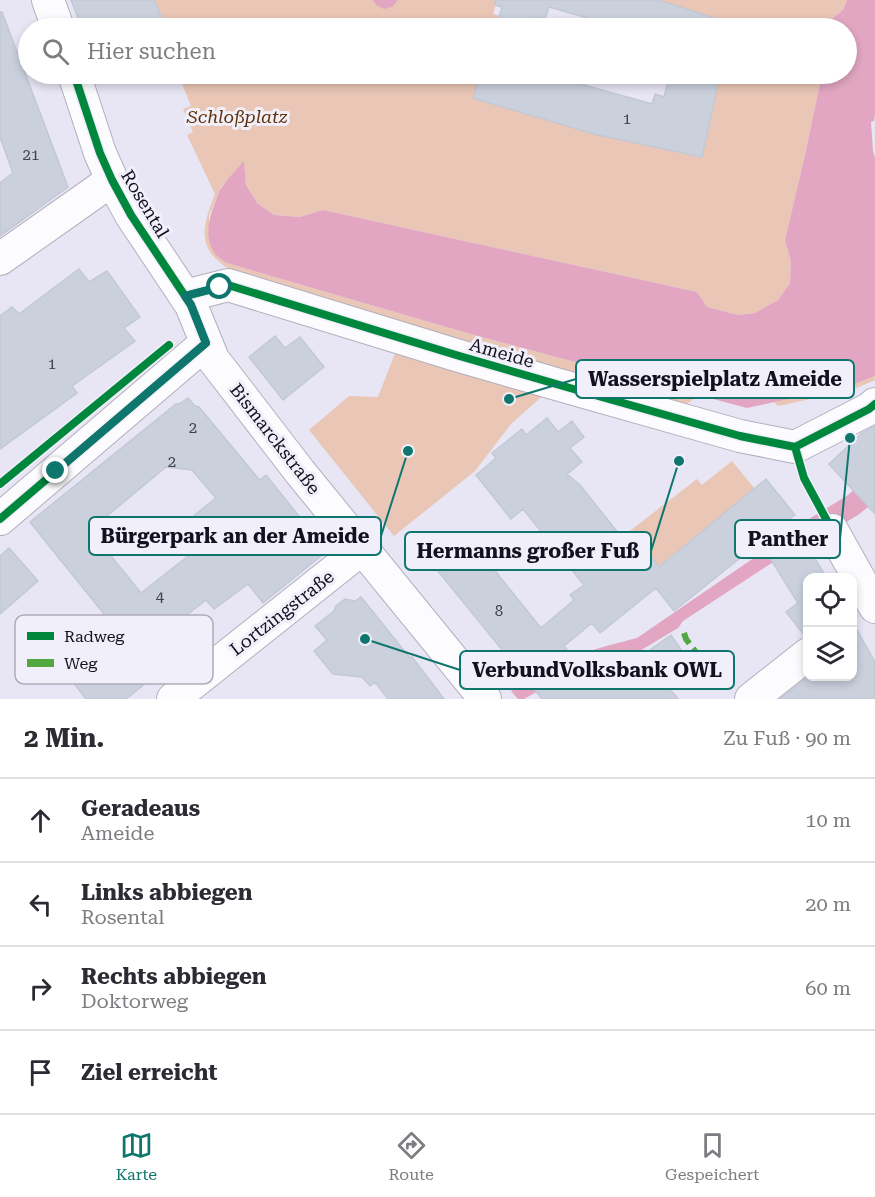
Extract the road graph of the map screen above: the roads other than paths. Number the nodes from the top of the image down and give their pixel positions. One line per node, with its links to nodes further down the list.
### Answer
1 (48, 0): 2 (street)
2 (54, 18)
3 (77, 84): 4 (street, Rosental)
4 (112, 180): 5 (street); 6 (street, Rosental)
5 (0, 259)
6 (185, 296): 7 (street, Rosental); 8 (street, Ameide)
7 (206, 343): 9 (street); 11 (street, Bismarckstraße)
8 (875, 404)
9 (0, 519)
10 (832, 530): 12 (street)
11 (363, 548): 14 (street, Lortzingstraße); 17 (street, Bismarckstraße)
12 (867, 609)
13 (803, 657): 18 (street)
14 (213, 667)
15 (192, 684): 16 (street, Lortzingstraße)
16 (173, 699)
17 (485, 699)
18 (751, 699)

